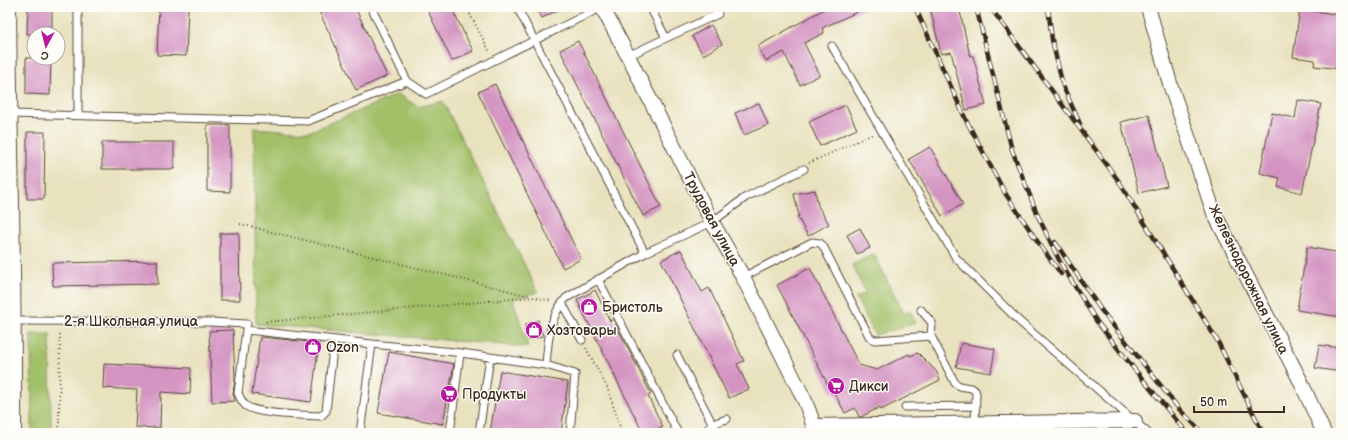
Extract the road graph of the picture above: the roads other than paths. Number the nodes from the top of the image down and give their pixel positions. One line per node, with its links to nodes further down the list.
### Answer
1 (8, 7): 14 (street)
2 (78, 7): 15 (lane)
3 (371, 7): 13 (lane)
4 (517, 7): 10 (lane)
5 (602, 7): 10 (lane); 12 (street, Трудовая улица)
6 (650, 7): 9 (lane)
7 (714, 7): 9 (lane)
8 (1148, 7): 49 (street, Железнодорожная улица)
9 (666, 38): 12 (lane)
10 (534, 40): 13 (lane); 19 (lane)
11 (832, 46): 37 (lane)
12 (628, 56): 18 (street, Трудовая улица)
13 (407, 81): 15 (lane)
14 (8, 114): 15 (lane); 17 (street)
15 (78, 115)
16 (804, 169): 18 (lane)
17 (9, 213): 24 (street)
18 (712, 222): 19 (lane); 20 (street, Трудовая улица)
19 (644, 253): 21 (lane)
20 (743, 277): 26 (lane); 41 (street, Трудовая улица)
21 (598, 279): 22 (lane); 46 (lane)
22 (562, 303): 28 (lane); 33 (lane)
23 (921, 310): 26 (lane)
24 (14, 321): 25 (lane, 2-я Школьная улица); 40 (street)
25 (247, 324)
26 (931, 336): 34 (lane)
27 (334, 340): 27 (lane); 29 (lane)
28 (582, 340)
29 (372, 344): 30 (lane); 42 (lane)
30 (460, 353): 32 (lane); 43 (lane)
31 (677, 355): 39 (lane)
32 (490, 357): 33 (lane); 44 (lane)
33 (546, 365): 45 (lane)
34 (976, 406): 35 (lane); 38 (lane)
35 (905, 407)
36 (727, 419): 39 (lane)
37 (1135, 421): 38 (street); 48 (lane)
38 (975, 424): 41 (street)
39 (713, 425): 47 (lane)
40 (12, 427)
41 (814, 429)
42 (360, 433)
43 (450, 433)
44 (479, 433)
45 (570, 433)
46 (678, 433)
47 (702, 433)
48 (1148, 433)
49 (1324, 433)

